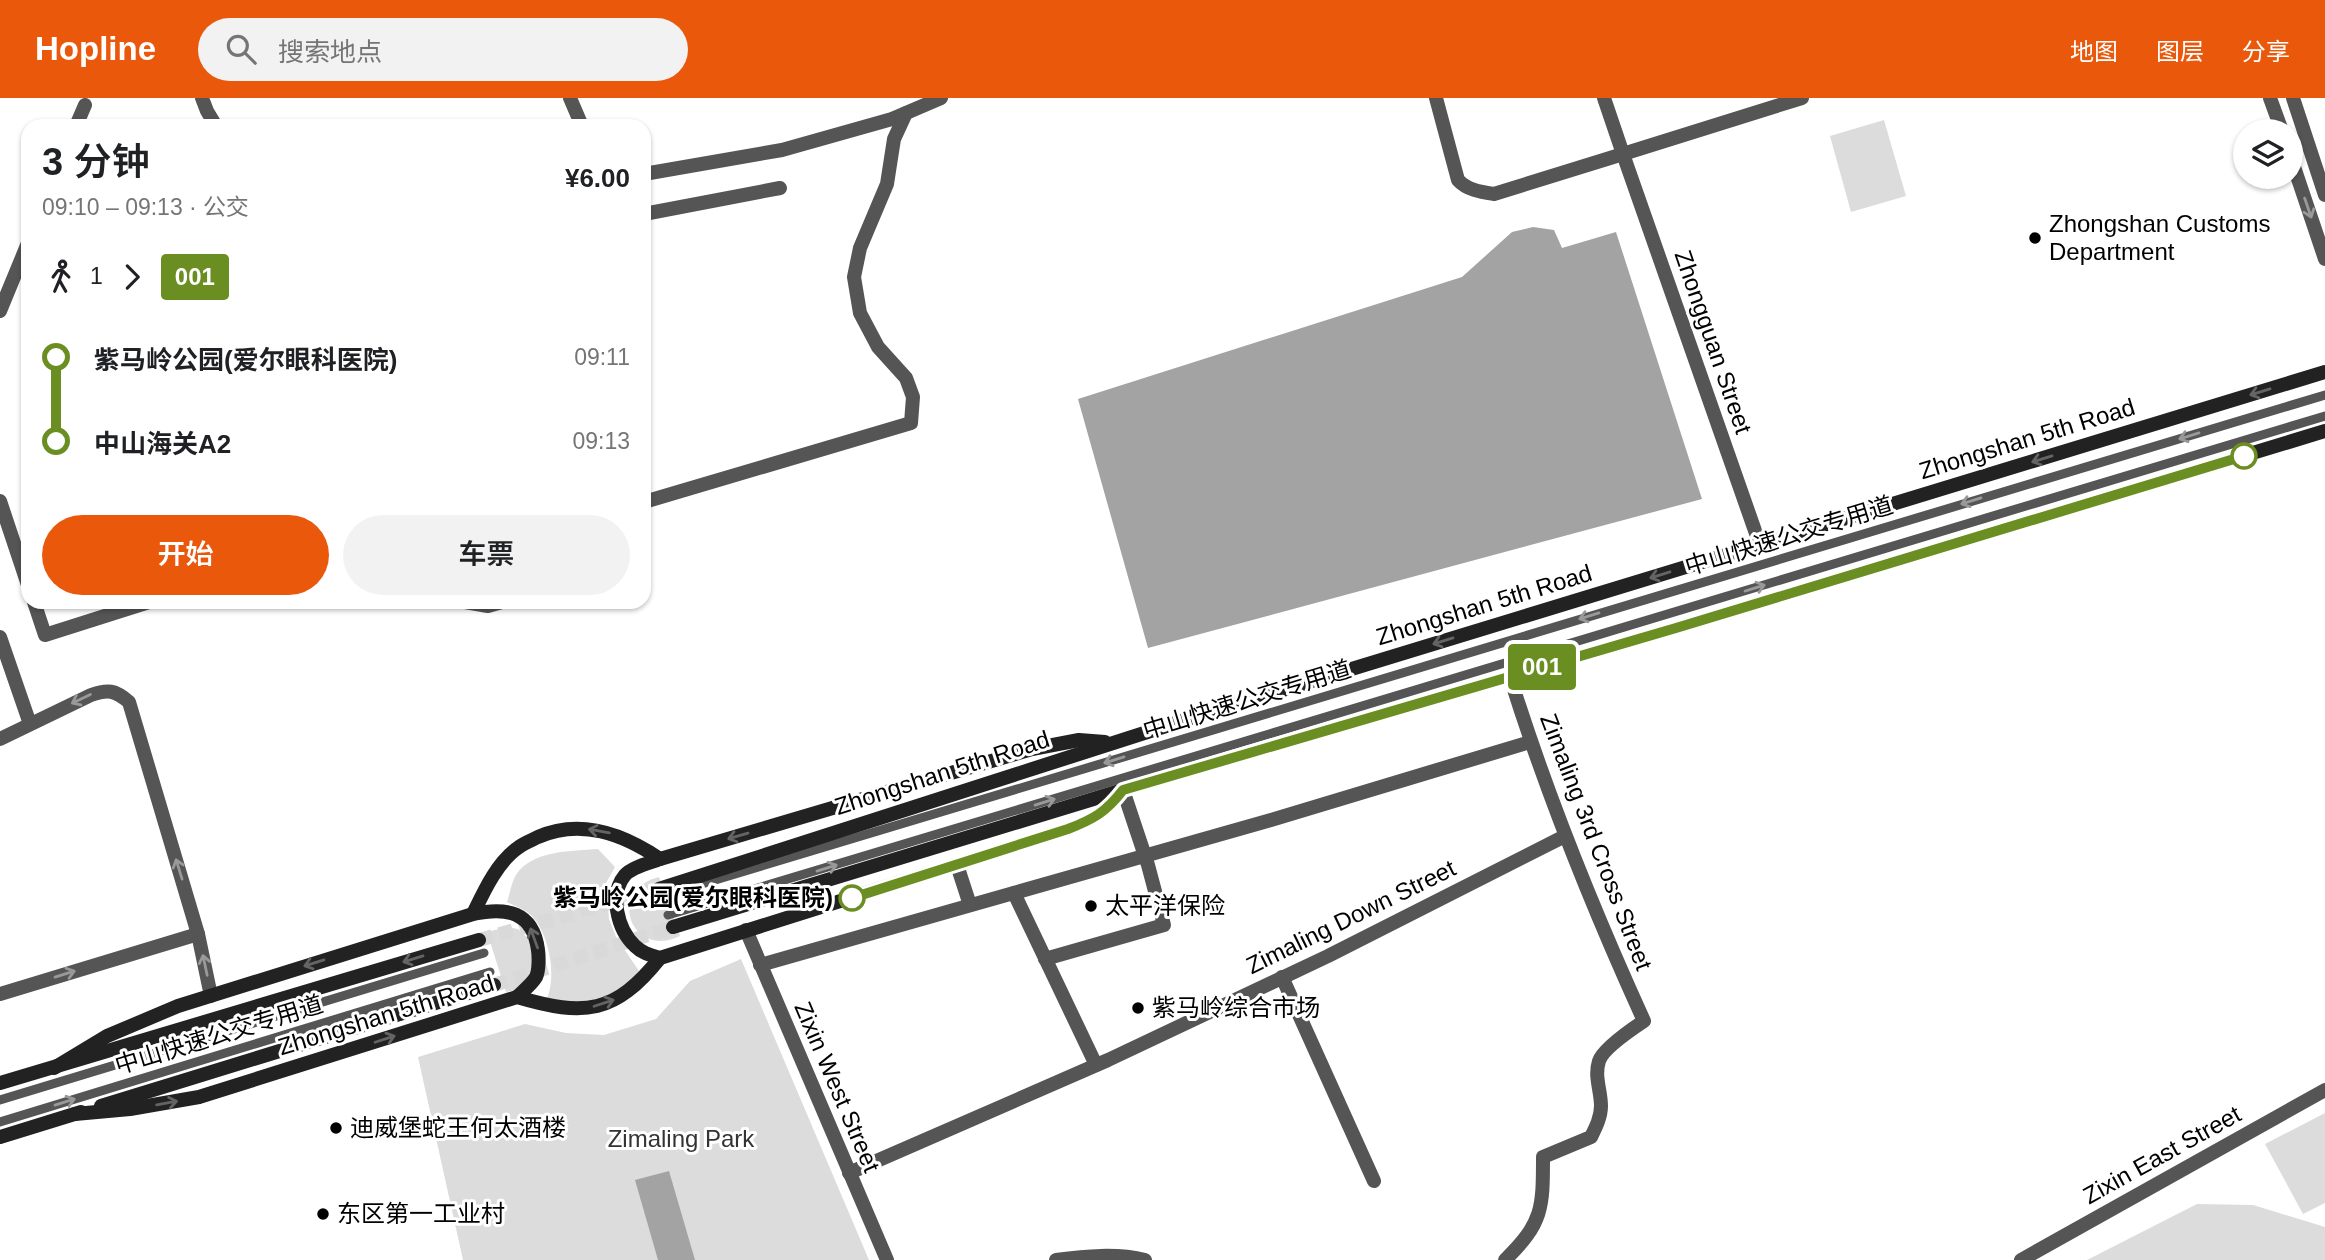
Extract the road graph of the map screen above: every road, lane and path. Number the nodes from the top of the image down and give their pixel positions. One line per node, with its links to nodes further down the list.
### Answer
1 (202, 98): 12 (street)
2 (570, 98): 13 (street)
3 (941, 98): 10 (street)
4 (1436, 98): 15 (street)
5 (1604, 98): 15 (street, Zhongguan Street)
6 (1802, 98): 15 (street)
7 (2270, 98): 14 (street)
8 (2292, 98): 19 (street)
9 (85, 105): 11 (street)
10 (906, 113): 16 (street); 28 (street)
11 (79, 119)
12 (211, 119)
13 (579, 119)
14 (2278, 119)
15 (1623, 154): 30 (street, Zhongguan Street)
16 (651, 173)
17 (780, 188): 20 (street)
18 (2301, 189): 21 (street, one-way to 21)
19 (2325, 195)
20 (651, 213)
21 (2325, 259)
22 (21, 260): 23 (street)
23 (0, 311)
24 (2325, 372): 30 (main road, Zhongshan 5th Road, one-way to 30)
25 (2325, 395): 44 (lane, 中山快速公交专用道, one-way to 44)
26 (2325, 416): 48 (lane, 中山快速公交专用道, one-way to 26)
27 (2325, 431): 35 (main road)
28 (651, 500)
29 (0, 501): 31 (street)
30 (1760, 545): 39 (main road, Zhongshan 5th Road, one-way to 39)
31 (21, 564)
32 (36, 609): 33 (street)
33 (127, 609)
34 (0, 637): 36 (street)
35 (1510, 677): 38 (street, Zimaling 3rd Cross Street); 40 (main road)
36 (30, 724): 37 (street); 50 (street, one-way to 36)
37 (0, 739)
38 (1530, 742): 41 (street, Zimaling 3rd Cross Street); 45 (street)
39 (1111, 743): 42 (main road, one-way to 42); 44 (main road, Zhongshan 5th Road)
40 (1123, 790): 43 (main road); 48 (main road); 53 (street)
41 (1565, 836): 55 (street, Zimaling Down Street); 73 (street, Zimaling 3rd Cross Street)
42 (660, 859): 47 (main road, one-way to 47); 52 (main road)
43 (957, 865): 46 (street); 49 (main road)
44 (660, 892)
45 (1014, 893): 46 (street); 53 (street)
46 (970, 905): 54 (street)
47 (473, 914): 58 (main road, Zhongshan 5th Road, one-way to 58); 59 (main road, Zhongshan 5th Road, one-way to 47)
48 (670, 921)
49 (746, 930): 52 (main road); 54 (street, Zixin West Street)
50 (198, 934): 57 (street, one-way to 50); 58 (street, one-way to 50)
51 (481, 946): 61 (main road, Zhongshan 5th Road, one-way to 61); 64 (lane, 中山快速公交专用道)
52 (660, 958): 59 (main road, Zhongshan 5th Road, one-way to 52)
53 (1045, 959): 60 (street)
54 (760, 965): 68 (street, Zixin West Street)
55 (1282, 977): 60 (street, Zimaling Down Street); 69 (street)
56 (492, 979): 65 (main road, Zhongshan 5th Road); 66 (lane, 中山快速公交专用道, one-way to 56)
57 (0, 994)
58 (211, 996): 61 (main road, Zhongshan 5th Road)
59 (517, 997): 65 (main road, Zhongshan 5th Road, one-way to 59)
60 (1096, 1065): 68 (street, Zimaling Down Street)
61 (54, 1068): 62 (main road, Zhongshan 5th Road)
62 (0, 1083)
63 (2325, 1090): 74 (street, Zixin East Street)
64 (0, 1100)
65 (75, 1114): 67 (main road, Zhongshan 5th Road)
66 (0, 1122)
67 (0, 1137)
68 (849, 1173): 70 (street, Zixin West Street)
69 (1374, 1181)
70 (887, 1260)
71 (1056, 1260): 72 (street)
72 (1145, 1260)
73 (1505, 1260)
74 (2021, 1260)

